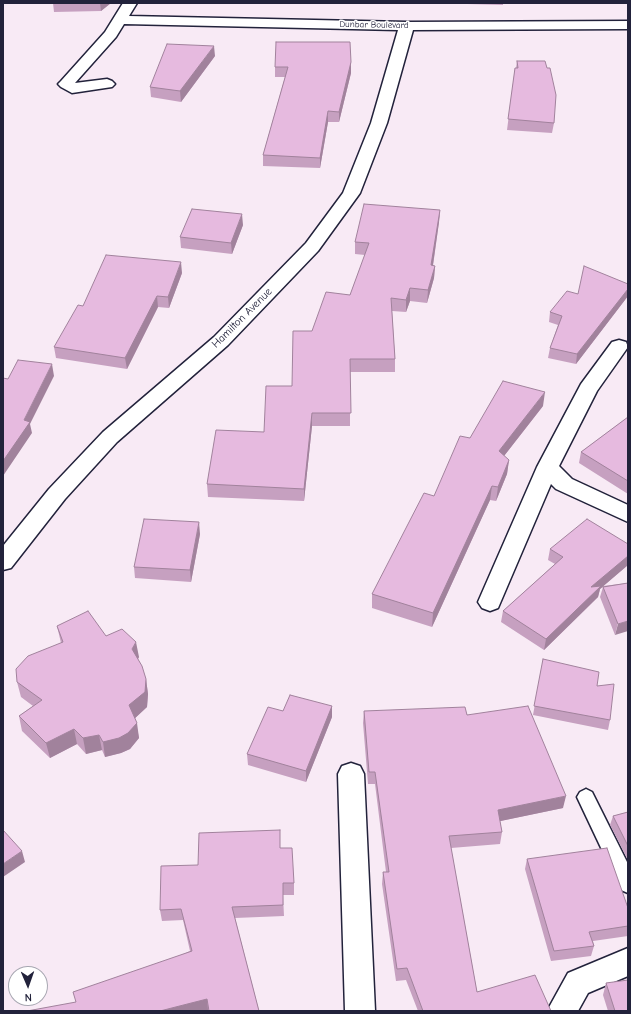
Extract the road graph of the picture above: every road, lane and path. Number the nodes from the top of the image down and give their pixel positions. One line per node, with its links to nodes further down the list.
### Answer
1 (130, 3): 2 (street)
2 (119, 20): 4 (street, Dunbar Boulevard); 5 (street)
3 (628, 24): 4 (street, Dunbar Boulevard)
4 (408, 26): 9 (street, Hamilton Avenue)
5 (107, 84)
6 (619, 346): 7 (street)
7 (548, 467): 8 (street); 10 (street)
8 (628, 514)
9 (3, 562)
10 (490, 602)
11 (352, 774): 15 (street)
12 (586, 797): 13 (lane)
13 (628, 884)
14 (628, 962): 16 (street)
15 (360, 1011)
16 (562, 1011)

